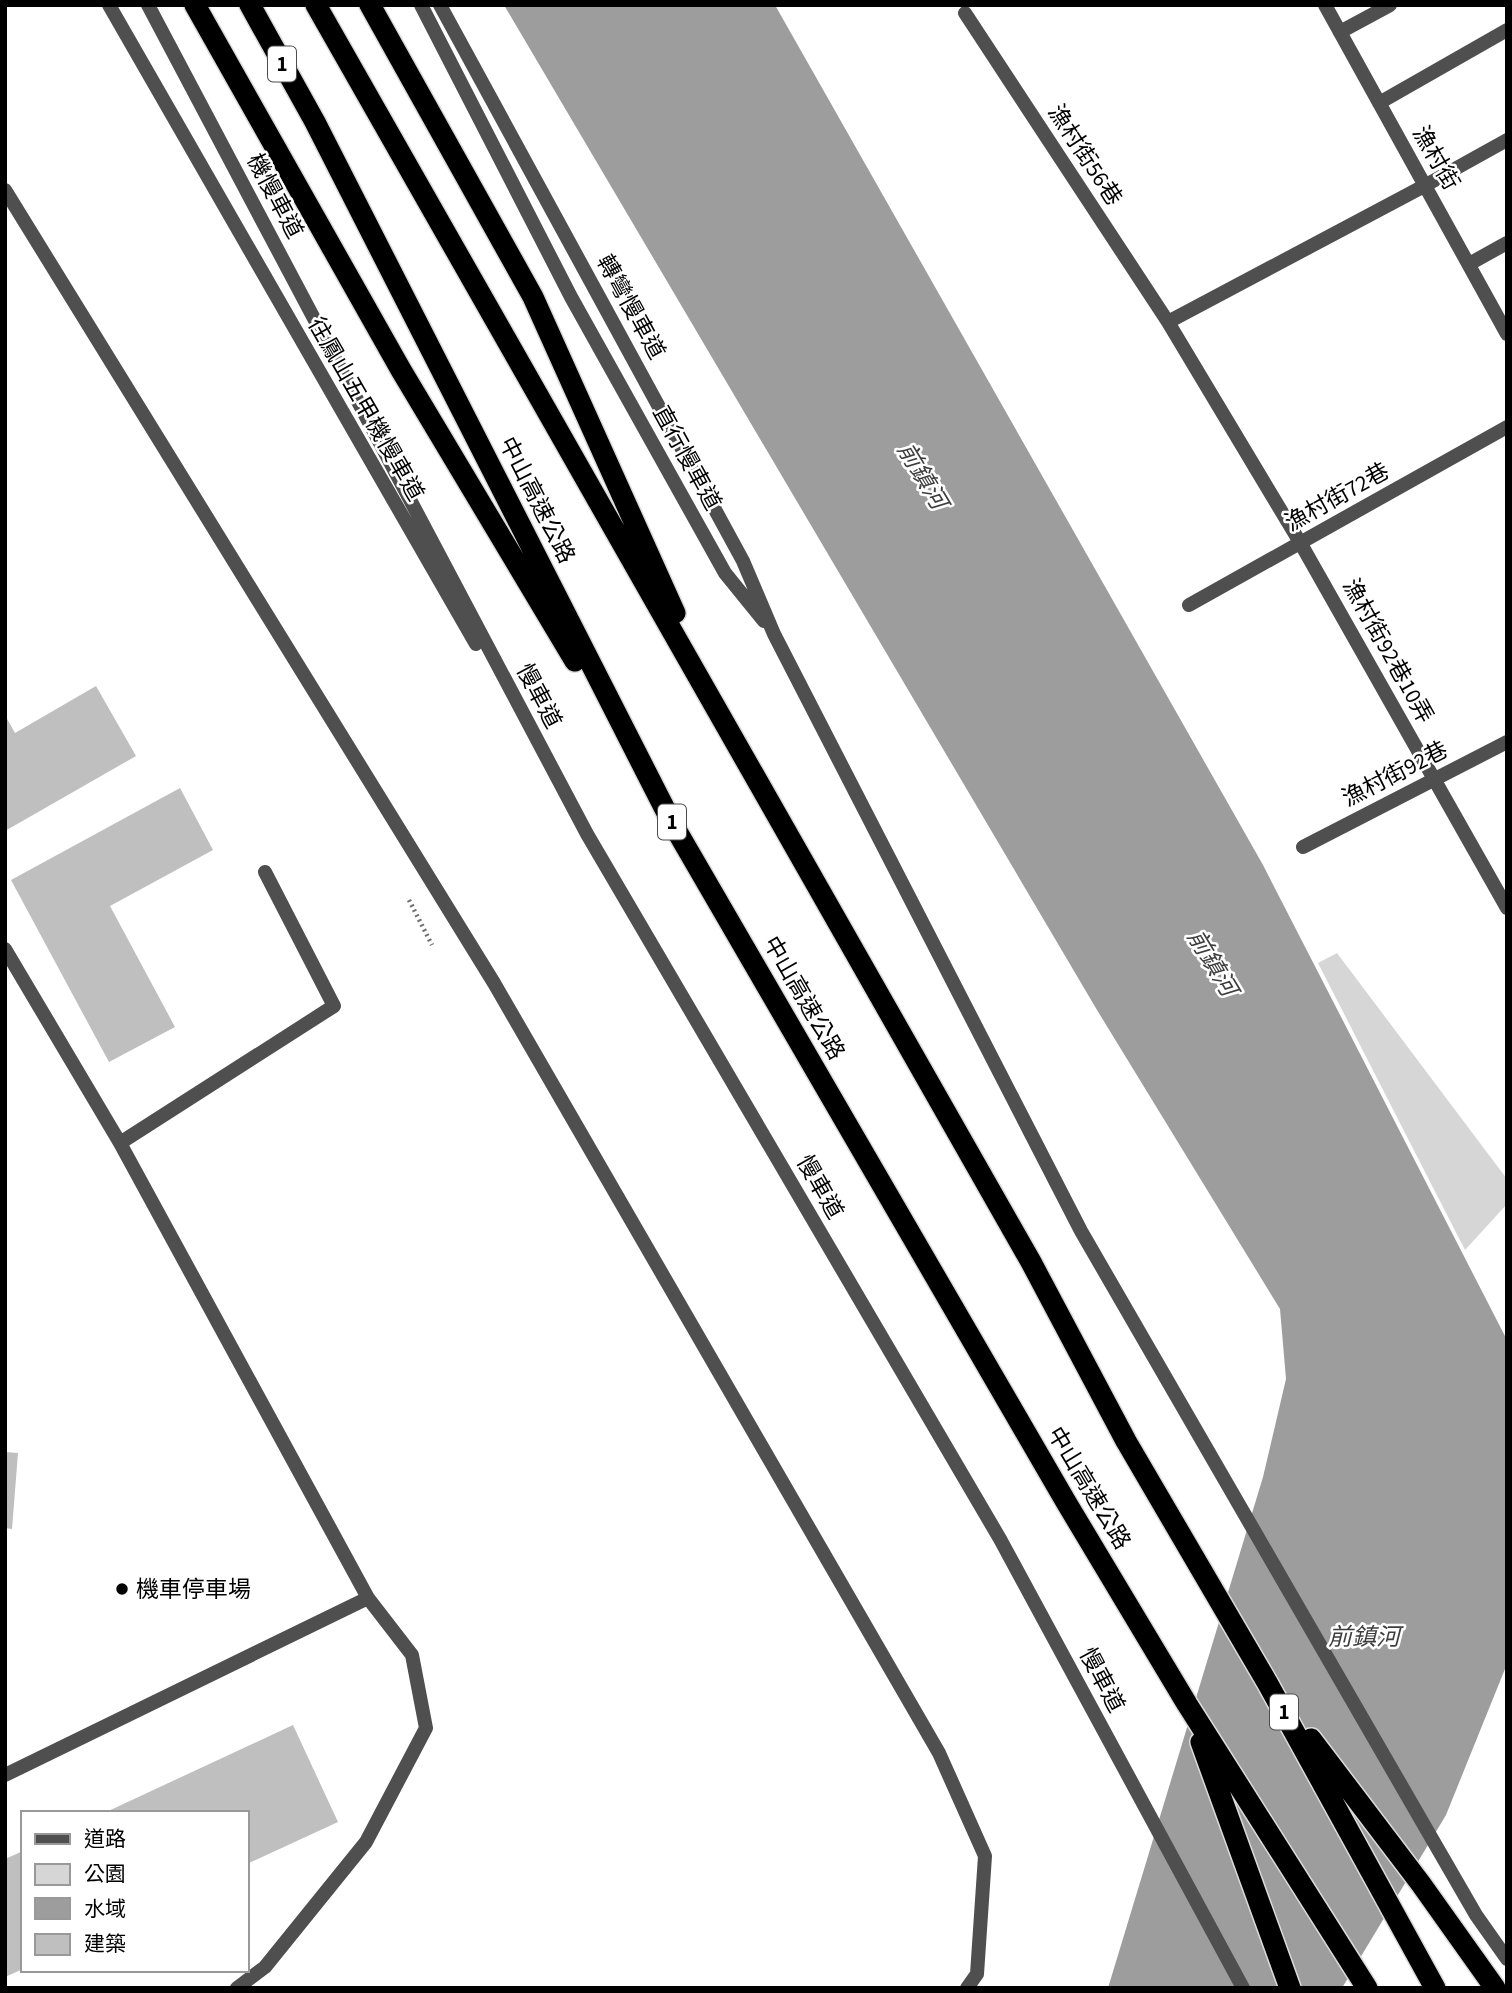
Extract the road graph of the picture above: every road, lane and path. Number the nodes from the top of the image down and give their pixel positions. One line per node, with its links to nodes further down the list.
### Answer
1 (109, 5): 31 (street, 往鳳山五甲機慢車道)
2 (148, 5): 22 (street, 機慢車道)
3 (195, 5): 30 (highway)
4 (250, 5): 30 (highway, 中山高速公路 / 1)
5 (316, 5): 27 (highway, 1)
6 (370, 5): 27 (highway)
7 (421, 5): 26 (street, 直行慢車道)
8 (440, 5): 26 (street, 轉彎慢車道)
9 (1325, 5): 13 (street, 漁村街)
10 (1390, 5): 13 (street)
11 (965, 13): 20 (street, 漁村街56巷)
12 (1507, 30): 14 (street)
13 (1340, 32): 14 (street, 漁村街)
14 (1379, 103): 16 (street, 漁村街)
15 (1507, 140): 16 (street)
16 (1426, 185): 19 (street, 漁村街); 20 (street)
17 (5, 190): 45 (street)
18 (1507, 243): 19 (street)
19 (1469, 264): 21 (street, 漁村街)
20 (1168, 323): 24 (street, 漁村街56巷)
21 (1507, 334)
22 (361, 407): 31 (street, 慢車道)
23 (1507, 427): 24 (street, 漁村街72巷)
24 (1301, 544): 25 (street, 漁村街72巷); 29 (street, 漁村街92巷10弄)
25 (1189, 605)
26 (774, 634): 43 (street)
27 (728, 729): 40 (highway, 1)
28 (1507, 742): 29 (street, 漁村街92巷)
29 (1434, 780): 32 (street, 漁村街92巷); 35 (street, 漁村街92巷10弄)
30 (671, 821): 41 (highway, 中山高速公路 / 1)
31 (587, 834): 46 (street, 慢車道)
32 (1303, 847)
33 (265, 872): 38 (street)
34 (408, 898): 36 (path)
35 (1507, 908)
36 (432, 945)
37 (5, 949): 38 (street)
38 (120, 1143): 39 (street)
39 (368, 1598): 42 (street); 44 (street)
40 (1268, 1684): 49 (highway, 1); 50 (highway)
41 (1187, 1704): 47 (highway); 48 (highway, 中山高速公路 / 1)
42 (5, 1775)
43 (1507, 1959)
44 (237, 1988)
45 (967, 1988)
46 (1243, 1988)
47 (1290, 1988)
48 (1367, 1988)
49 (1435, 1988)
50 (1495, 1988)

